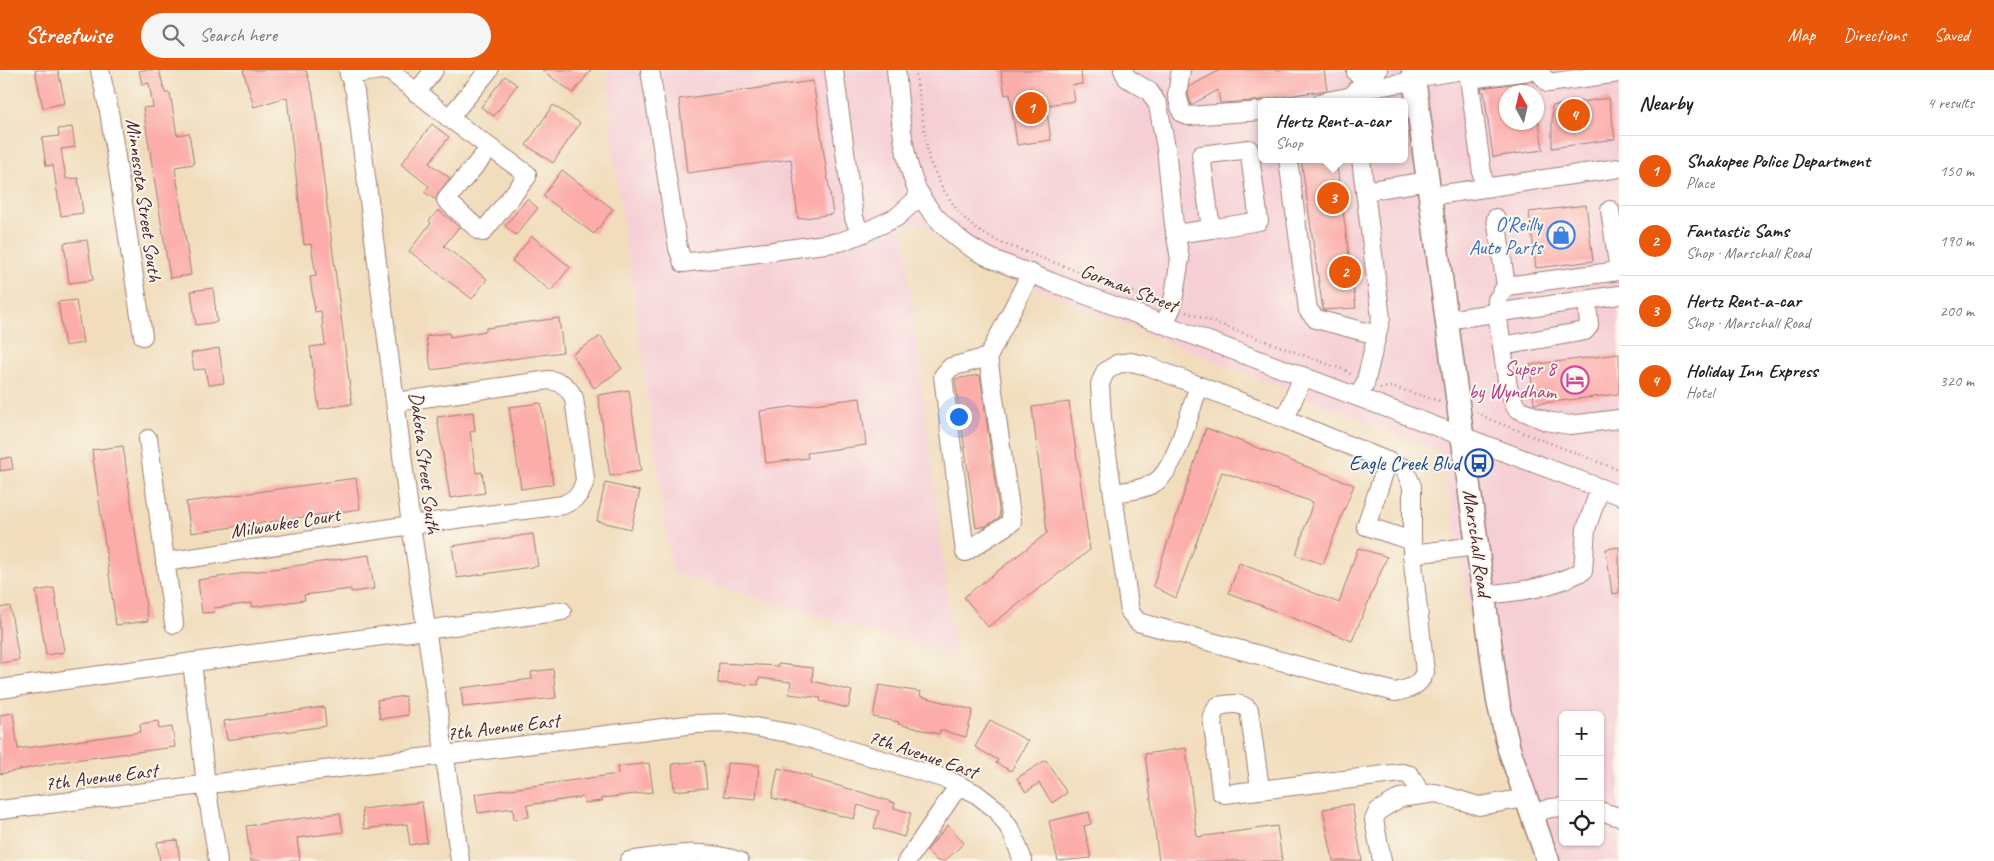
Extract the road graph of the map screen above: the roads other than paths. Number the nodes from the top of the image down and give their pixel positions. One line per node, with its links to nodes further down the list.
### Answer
1 (100, 70): 42 (street, Minnesota Street South)
2 (434, 70): 17 (street)
3 (489, 70): 20 (street)
4 (650, 70): 32 (street)
5 (834, 70): 32 (street)
6 (896, 70): 28 (street, Gorman Street)
7 (1123, 70): 33 (street)
8 (1181, 70): 19 (street)
9 (1378, 70): 16 (street)
10 (1463, 70): 15 (street)
11 (1468, 70): 26 (street)
12 (1476, 70): 14 (street)
13 (348, 72): 17 (street); 48 (street, Dakota Street South)
14 (1619, 73)
15 (1414, 76): 16 (street); 25 (main road, Marschall Road)
16 (1355, 86): 18 (street)
17 (416, 93): 20 (street)
18 (1330, 98)
19 (1258, 111)
20 (449, 118): 21 (street)
21 (490, 148): 21 (street)
22 (1289, 163): 41 (street)
23 (1362, 163): 27 (street)
24 (1619, 168): 26 (street)
25 (1429, 188): 26 (street); 27 (street); 39 (main road, Marschall Road)
26 (1484, 188)
27 (1365, 191): 41 (street)
28 (921, 195): 32 (street); 34 (street, Gorman Street)
29 (1610, 210): 35 (street)
30 (1496, 218): 35 (street)
31 (1211, 229): 31 (street); 33 (street)
32 (862, 234)
33 (1175, 234): 40 (street)
34 (1030, 273): 40 (street, Gorman Street); 44 (street)
35 (1506, 286): 38 (street)
36 (1619, 295): 37 (street)
37 (1587, 300): 38 (street); 43 (street)
38 (1497, 313): 39 (street); 43 (street)
39 (1446, 320): 51 (main road, Marschall Road)
40 (1164, 324): 45 (street, Gorman Street)
41 (1378, 335): 47 (street)
42 (142, 336)
43 (1502, 346): 50 (street)
44 (988, 357): 44 (street)
45 (1303, 376): 47 (street, Gorman Street); 49 (street)
46 (1198, 386): 49 (street); 55 (street); 55 (street)
47 (1362, 390): 51 (street, Gorman Street)
48 (396, 402): 57 (street, Dakota Street South); 57 (street, Milwaukee Court)
49 (1285, 419): 53 (street)
50 (1619, 419)
51 (1462, 436): 54 (street, Gorman Street); 58 (main road, Marschall Road)
52 (148, 439): 60 (street)
53 (1388, 461): 59 (street); 59 (street)
54 (1600, 488): 56 (street, Gorman Street); 61 (street)
55 (1113, 493): 59 (street)
56 (1619, 495)
57 (411, 525): 60 (street, Milwaukee Court); 64 (street, Dakota Street South)
58 (1477, 546): 59 (street); 61 (main road, Marschall Road)
59 (1412, 547)
60 (166, 562): 63 (street)
61 (1484, 595): 72 (main road, Marschall Road)
62 (562, 611): 64 (street)
63 (174, 624)
64 (427, 630): 65 (street); 67 (street, Dakota Street South)
65 (192, 662): 66 (street); 68 (street)
66 (0, 688)
67 (444, 756): 68 (street, 7th Avenue East); 69 (street, 7th Avenue East); 78 (street, Dakota Street South)
68 (206, 786): 74 (street, 7th Avenue East); 77 (street)
69 (959, 786): 81 (street); 82 (street, 7th Avenue East)
70 (1260, 788): 70 (street); 71 (street)
71 (1421, 794): 72 (street); 83 (street)
72 (1528, 806): 73 (street); 84 (main road, Marschall Road)
73 (1559, 807)
74 (0, 810)
75 (1604, 812): 76 (street)
76 (1619, 817)
77 (218, 861)
78 (460, 861)
79 (629, 861): 80 (street)
80 (740, 861)
81 (907, 861)
82 (1023, 861)
83 (1382, 861)
84 (1548, 861)

